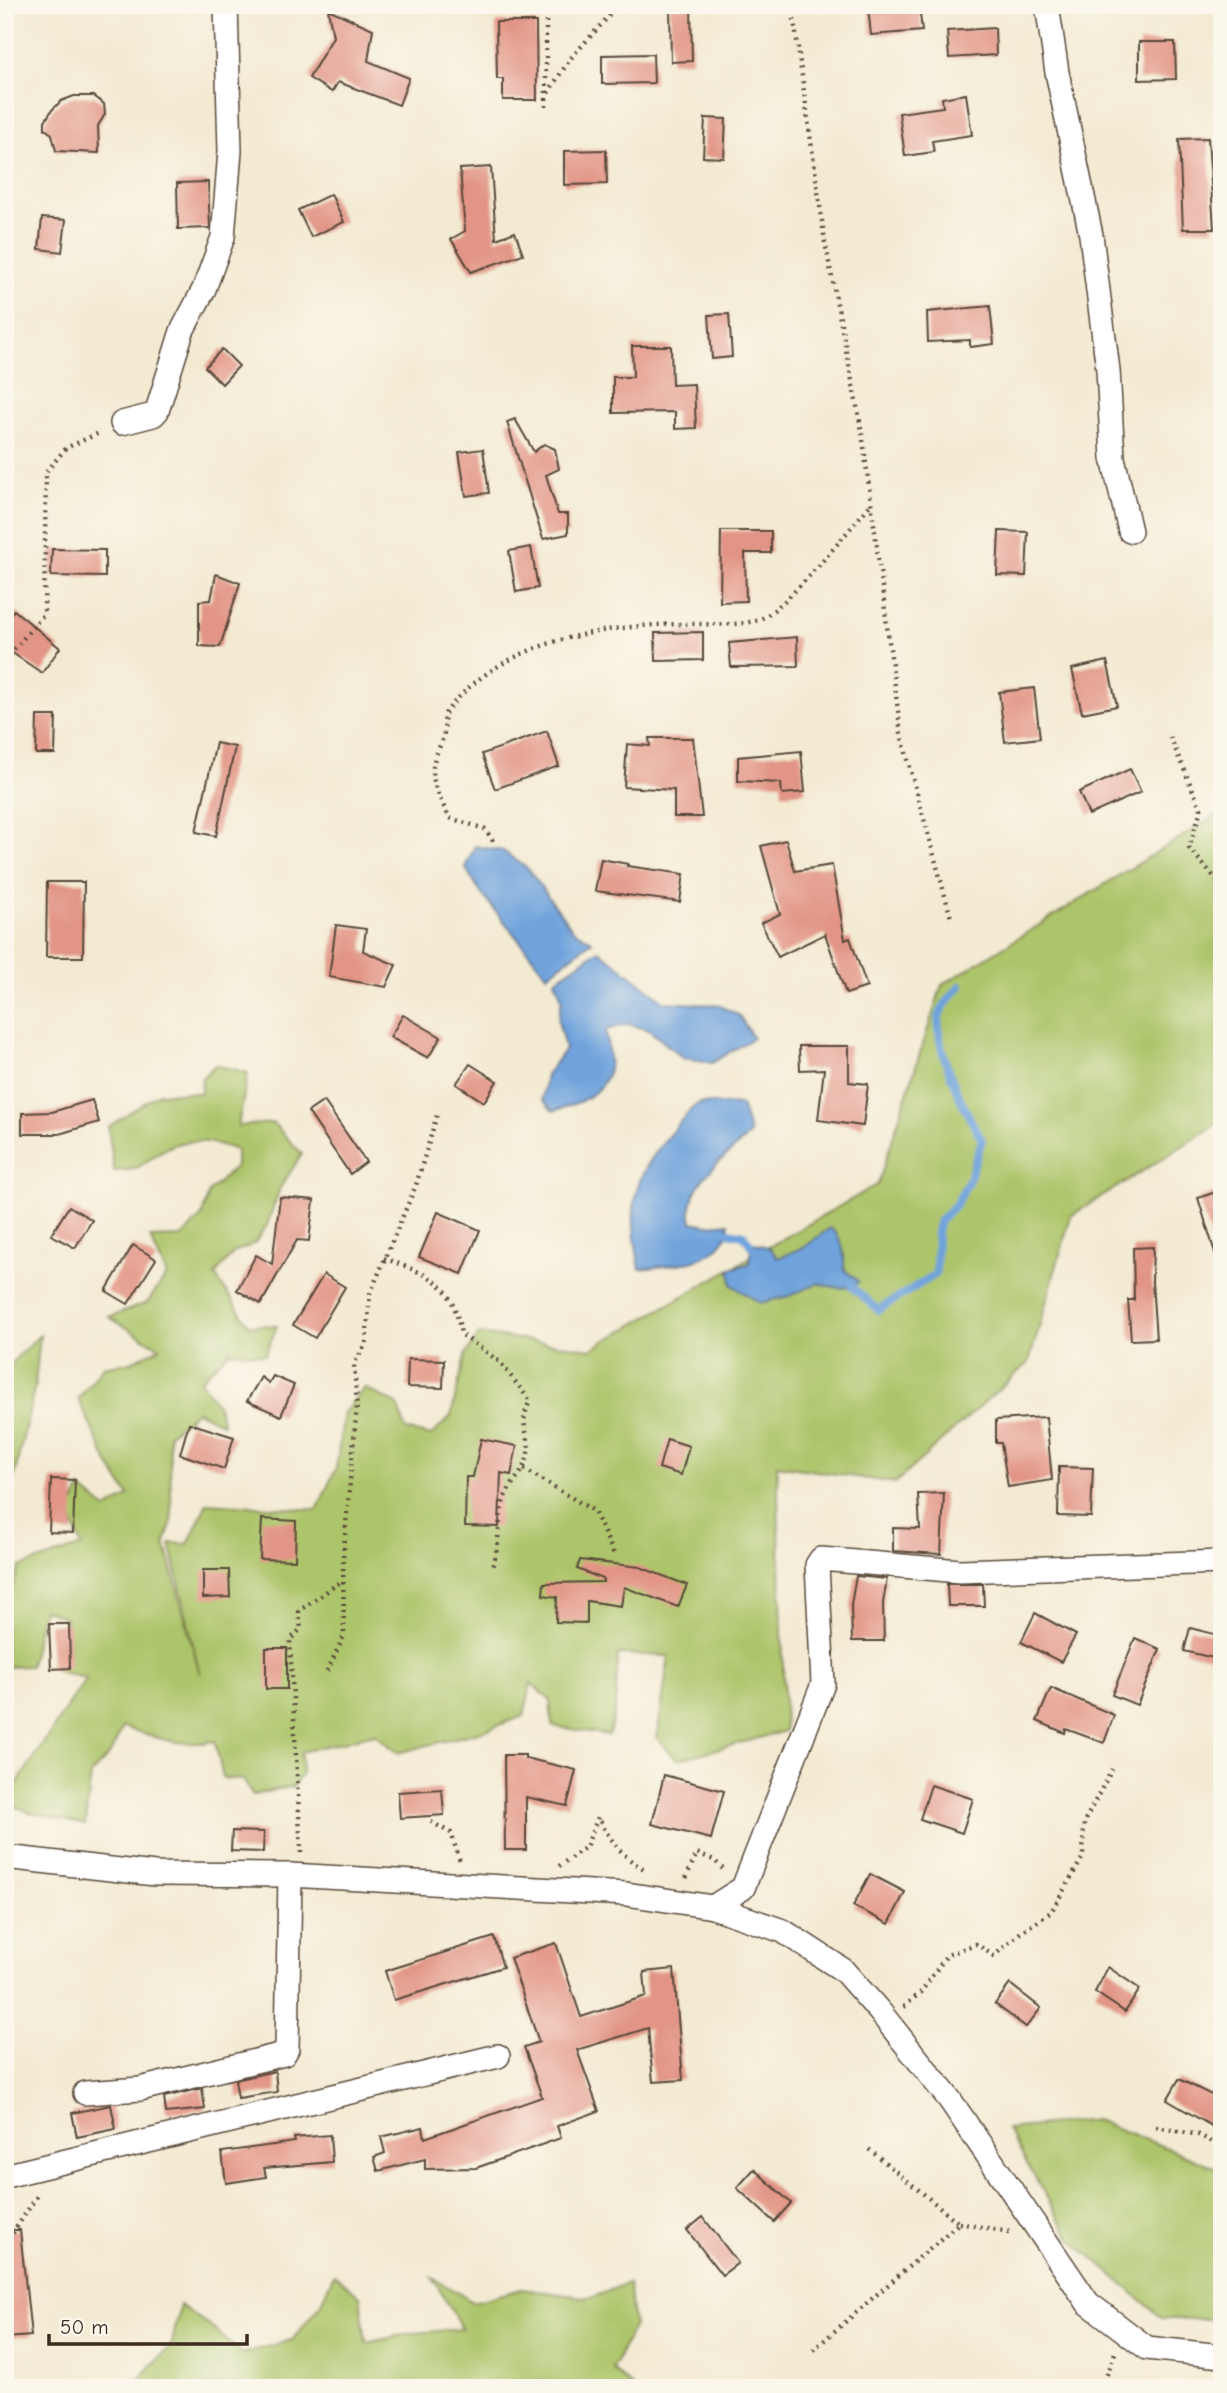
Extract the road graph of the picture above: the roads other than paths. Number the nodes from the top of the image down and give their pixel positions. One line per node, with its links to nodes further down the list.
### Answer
1 (226, 5): 3 (street)
2 (1047, 5): 4 (street)
3 (122, 422)
4 (1130, 531)
5 (1222, 1562): 8 (street)
6 (5, 1857): 7 (street)
7 (296, 1875): 8 (street); 10 (street)
8 (713, 1907): 12 (street)
9 (498, 2056): 11 (street)
10 (85, 2093)
11 (5, 2176)
12 (1222, 2357)

